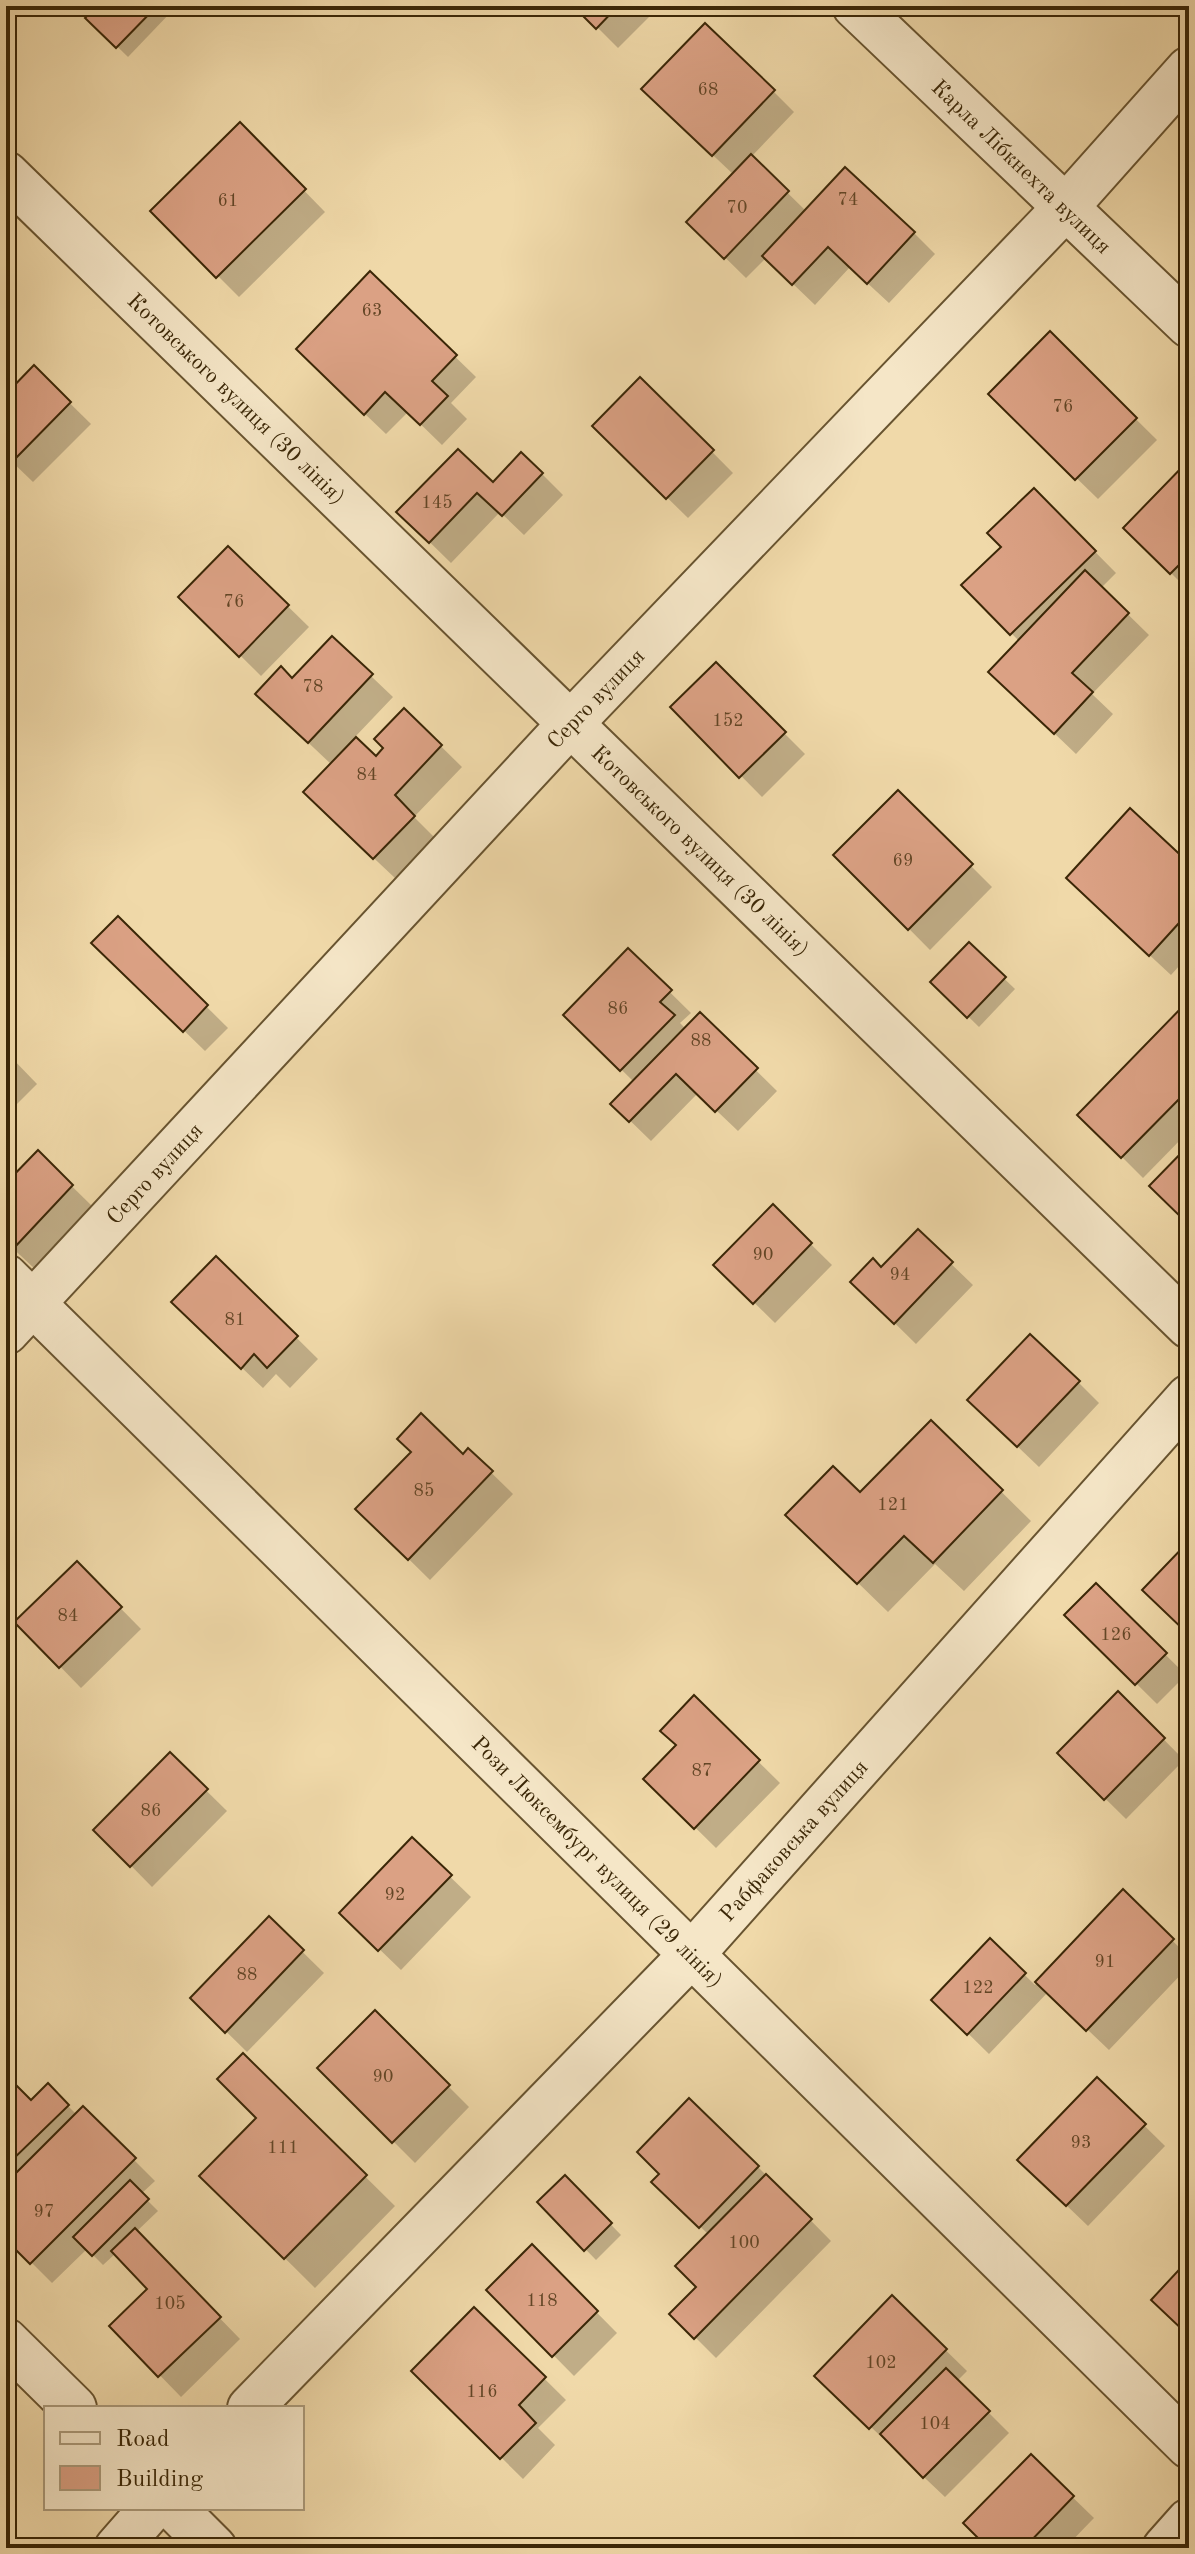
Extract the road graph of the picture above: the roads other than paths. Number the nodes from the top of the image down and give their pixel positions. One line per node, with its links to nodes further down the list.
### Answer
1 (855, 6): 4 (street, Карла Лібкнехта вулиця)
2 (1189, 69): 4 (street, Серго вулиця)
3 (6, 174): 6 (street, Котовського вулиця (30 лiнiя))
4 (1065, 208): 5 (street, Карла Лібкнехта вулиця); 6 (street, Серго вулиця)
5 (1189, 325)
6 (571, 723): 7 (street, Серго вулиця); 8 (street, Котовського вулиця (30 лiнiя))
7 (15, 1304): 10 (street, Рози Люксембург вулиця (29 лiнiя))
8 (1189, 1326)
9 (1189, 1397): 10 (street, Рабфаковська вулиця)
10 (692, 1954): 13 (street, Рабфаковська вулиця); 14 (street, Рози Люксембург вулиця (29 лiнiя))
11 (6, 2341): 12 (street)
12 (72, 2406)
13 (252, 2406)
14 (1189, 2446)
15 (150, 2510): 18 (street)
16 (176, 2510): 19 (street)
17 (1189, 2521): 20 (street)
18 (117, 2548)
19 (214, 2548)
20 (1165, 2548)

